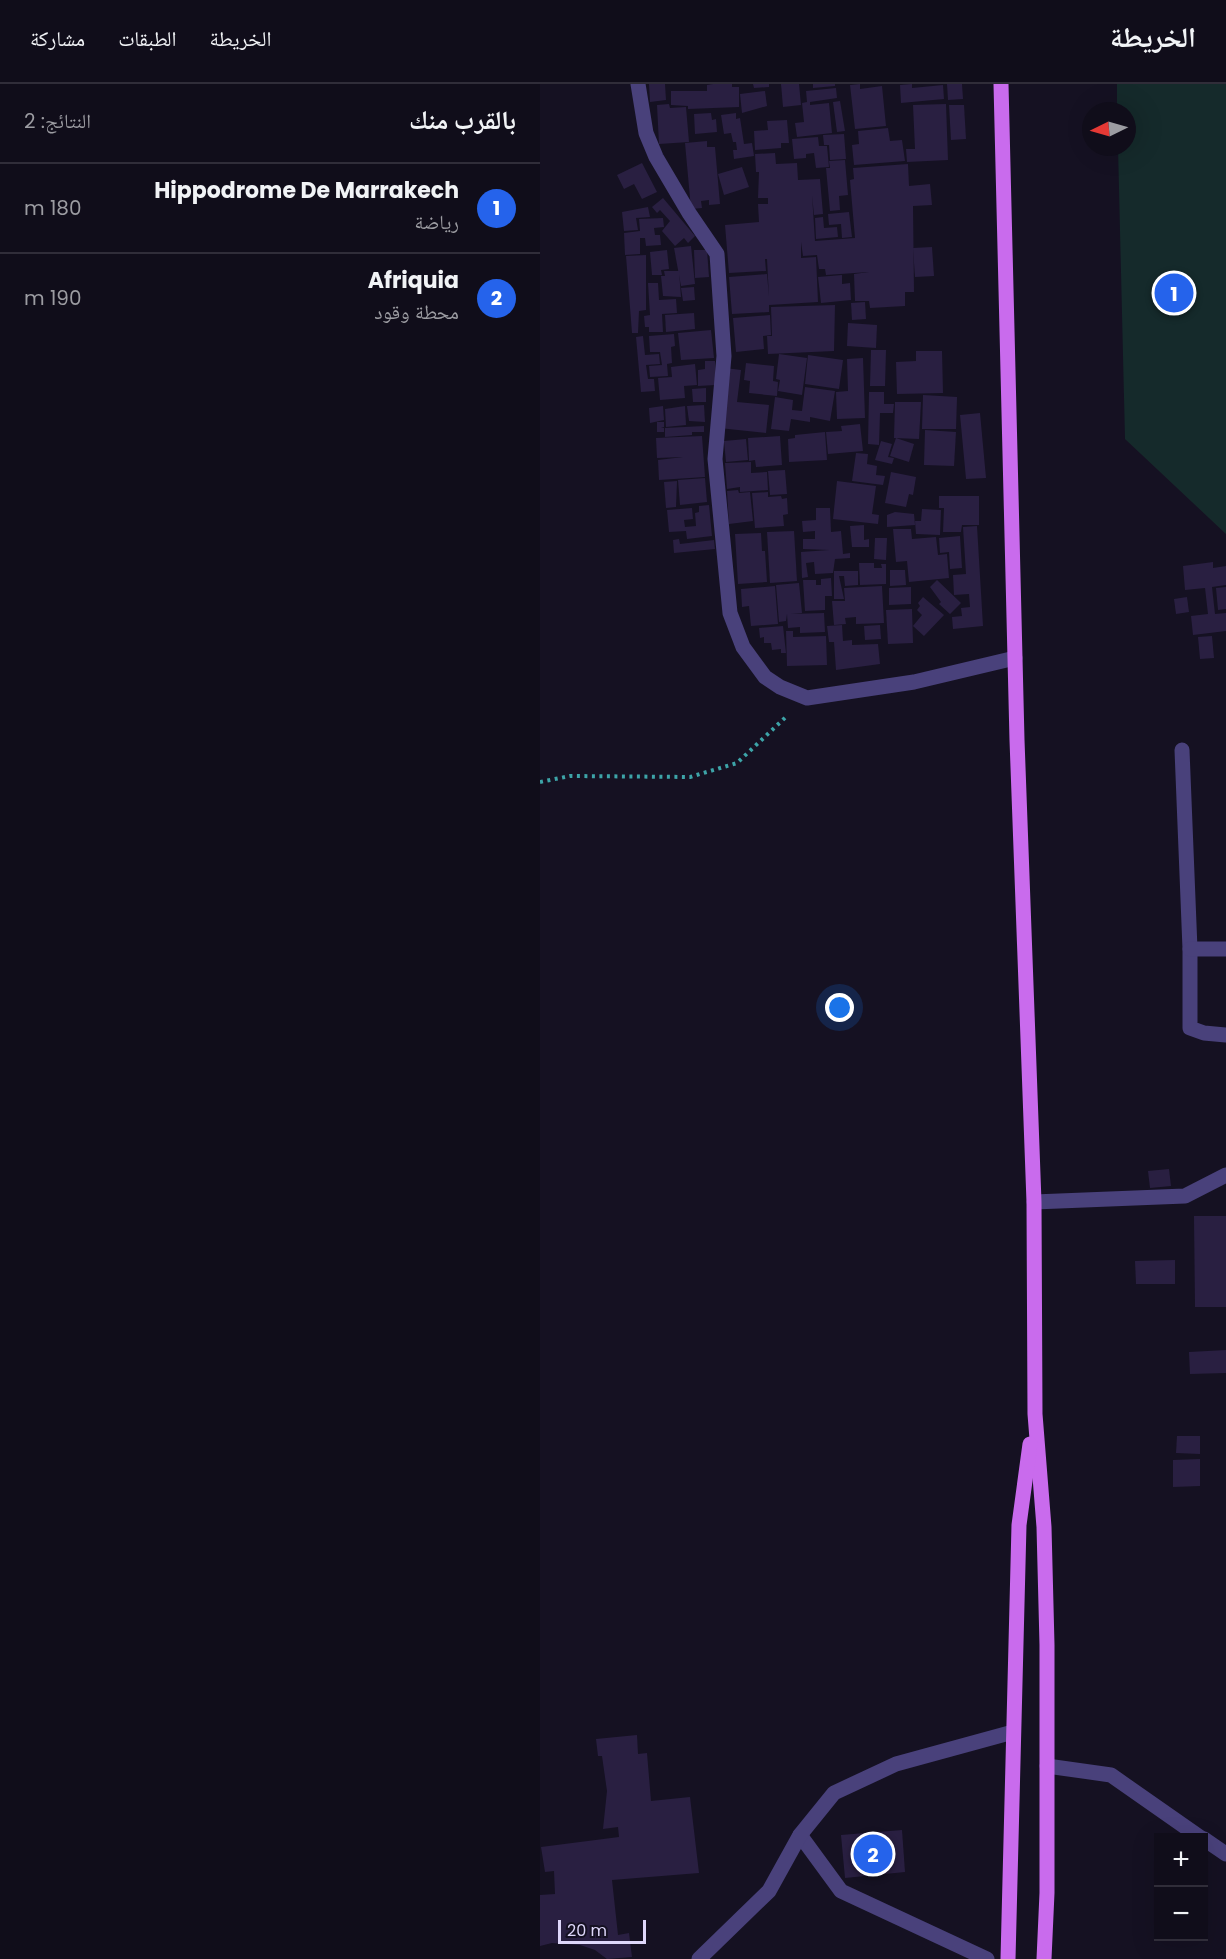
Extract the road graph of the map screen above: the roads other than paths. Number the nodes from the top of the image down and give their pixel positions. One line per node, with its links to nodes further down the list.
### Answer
1 (638, 84): 3 (lane)
2 (1001, 84): 3 (main road)
3 (1015, 658): 9 (main road)
4 (1182, 750): 5 (lane)
5 (1190, 949): 6 (lane); 7 (lane)
6 (1226, 949)
7 (1226, 1035)
8 (1226, 1175): 9 (lane)
9 (1034, 1202): 10 (main road)
10 (1035, 1414): 11 (main road); 12 (main road)
11 (1013, 1732): 14 (lane); 19 (main road)
12 (1047, 1766): 13 (lane); 20 (main road)
13 (1195, 1833)
14 (800, 1835): 17 (lane); 18 (lane)
15 (1208, 1842): 16 (lane)
16 (1226, 1854)
17 (699, 1959)
18 (987, 1959)
19 (1008, 1959)
20 (1044, 1959)

